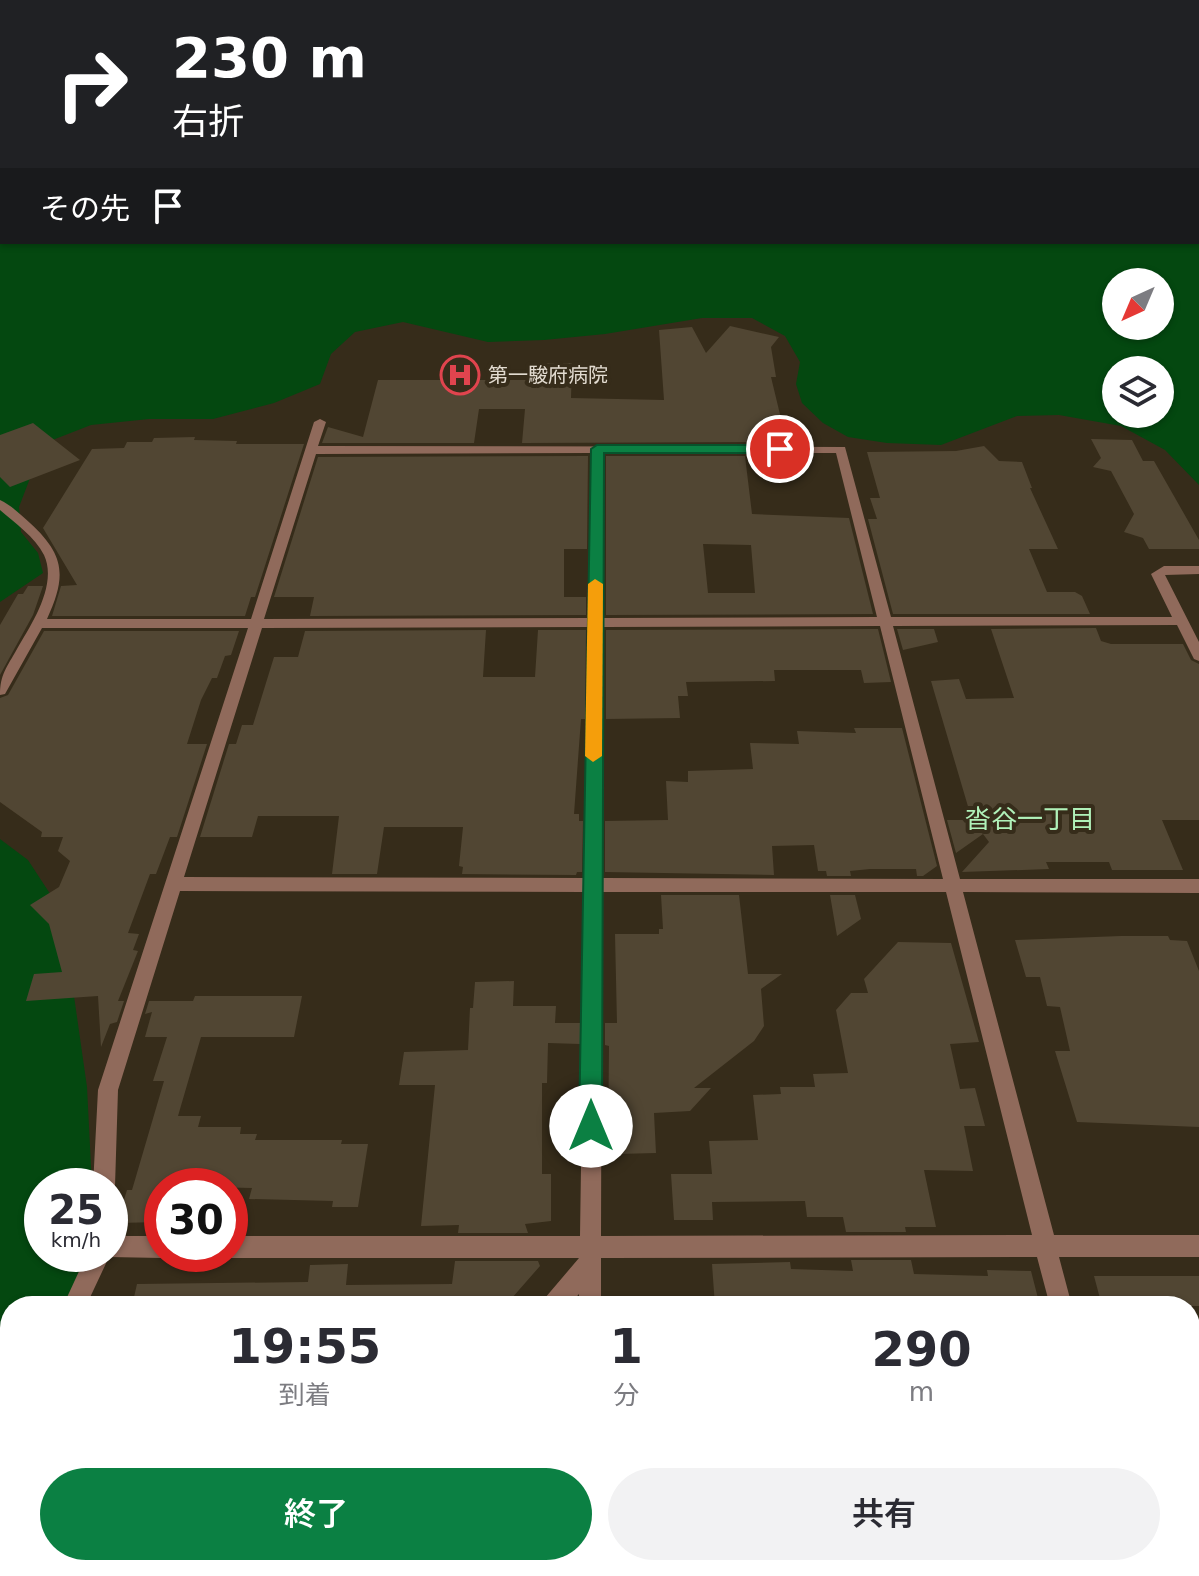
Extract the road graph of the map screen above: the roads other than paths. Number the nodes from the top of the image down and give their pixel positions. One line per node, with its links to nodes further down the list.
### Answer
1 (320, 422): 3 (street)
2 (597, 449): 3 (street); 6 (street); 10 (street)
3 (311, 450): 9 (street)
4 (0, 504): 8 (street)
5 (1199, 570): 7 (street)
6 (888, 623): 7 (street); 10 (street); 16 (street)
7 (1182, 623): 11 (street); 12 (street)
8 (37, 624): 9 (street); 13 (street)
9 (256, 624): 10 (street); 14 (street)
10 (595, 624): 15 (street)
11 (1199, 626)
12 (1199, 656)
13 (0, 690)
14 (173, 884): 15 (street); 18 (street)
15 (592, 885): 16 (street); 22 (street)
16 (954, 886): 17 (street); 19 (street)
17 (1199, 886)
18 (105, 1168)
19 (1045, 1246): 20 (street); 22 (street); 27 (street)
20 (1199, 1246)
21 (248, 1247): 22 (street)
22 (596, 1252): 25 (street); 26 (street)
23 (90, 1272): 24 (street)
24 (79, 1296)
25 (561, 1296)
26 (591, 1296)
27 (1058, 1296)

